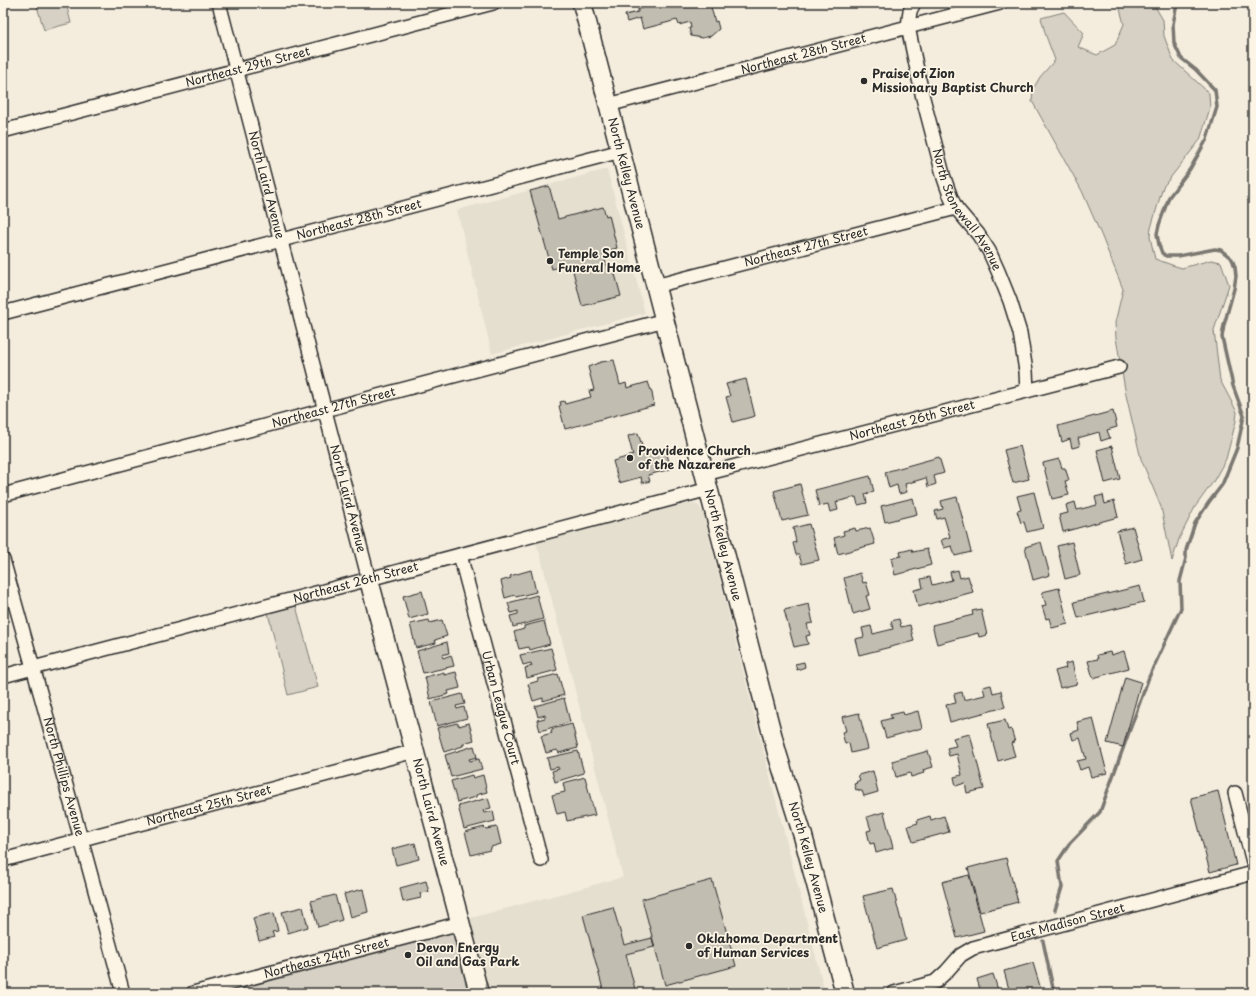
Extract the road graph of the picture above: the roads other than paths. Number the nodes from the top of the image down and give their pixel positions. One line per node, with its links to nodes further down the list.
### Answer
1 (219, 3): 7 (street, North Laird Avenue)
2 (493, 3): 7 (street, Northeast 29th Street)
3 (582, 3): 8 (main road, North Kelley Avenue)
4 (914, 3): 6 (street)
5 (1000, 3): 6 (street, Northeast 28th Street)
6 (908, 27): 8 (street, Northeast 28th Street); 11 (street, North Stonewall Avenue)
7 (236, 70): 9 (street, Northeast 29th Street); 12 (street, North Laird Avenue)
8 (608, 106): 10 (main road, North Kelley Avenue)
9 (3, 131)
10 (621, 151): 12 (street, Northeast 28th Street); 13 (main road, North Kelley Avenue)
11 (956, 208): 13 (street, Northeast 27th Street); 17 (street, North Stonewall Avenue)
12 (280, 241): 14 (street, Northeast 28th Street); 18 (street, North Laird Avenue)
13 (656, 286): 15 (main road, North Kelley Avenue)
14 (3, 313)
15 (664, 320): 18 (street, Northeast 27th Street); 19 (main road, North Kelley Avenue)
16 (1118, 367): 17 (street, Northeast 26th Street)
17 (1027, 391): 19 (street, Northeast 26th Street)
18 (325, 410): 20 (street, Northeast 27th Street); 23 (street, North Laird Avenue)
19 (707, 481): 21 (street, Northeast 26th Street); 37 (main road, North Kelley Avenue)
20 (3, 495)
21 (460, 555): 23 (street, Northeast 26th Street); 30 (street, Urban League Court)
22 (3, 560): 24 (street, North Phillips Avenue)
23 (369, 580): 24 (street, Northeast 26th Street); 26 (main road, North Laird Avenue)
24 (33, 668): 25 (street, Northeast 26th Street); 28 (street, North Phillips Avenue)
25 (3, 676)
26 (415, 751): 28 (street, Northeast 25th Street); 33 (main road, North Laird Avenue)
27 (1235, 793): 31 (street)
28 (82, 839): 29 (street, Northeast 25th Street); 34 (street, North Phillips Avenue)
29 (3, 860)
30 (541, 860)
31 (1253, 862)
32 (1253, 873): 38 (street, East Madison Street)
33 (461, 923): 35 (street, Northeast 24th Street); 36 (main road, North Laird Avenue)
34 (123, 993)
35 (193, 993)
36 (479, 993)
37 (845, 993)
38 (894, 993)

